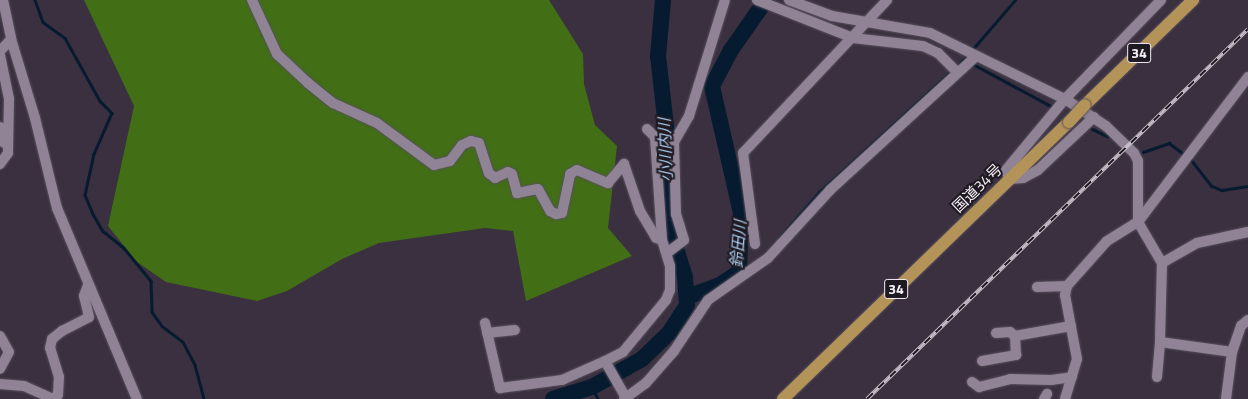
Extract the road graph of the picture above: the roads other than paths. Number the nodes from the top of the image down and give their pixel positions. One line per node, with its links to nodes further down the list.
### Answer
1 (3, 0): 12 (street)
2 (252, 0): 30 (street)
3 (725, 0): 24 (street)
4 (758, 0): 11 (street)
5 (888, 0): 9 (street)
6 (1161, 0): 19 (street)
7 (1193, 0): 27 (highway, 国道34号 / 34, bridge)
8 (790, 1): 9 (street)
9 (867, 24): 10 (street); 11 (street)
10 (925, 32): 13 (street); 16 (street)
11 (853, 38): 13 (street); 31 (street)
12 (10, 39): 14 (street); 34 (street)
13 (894, 42): 17 (street)
14 (0, 51)
15 (0, 55): 25 (street)
16 (975, 57): 17 (street); 19 (street)
17 (960, 71): 52 (street)
18 (1248, 77): 28 (street)
19 (1065, 99): 20 (street); 27 (street)
20 (1094, 117): 27 (street); 28 (street)
21 (0, 127): 25 (street)
22 (647, 129): 23 (street)
23 (655, 137): 24 (street); 30 (street)
24 (673, 142): 32 (street)
25 (8, 145): 26 (street)
26 (0, 164)
27 (1009, 179): 54 (highway, 国道34号 / 34)
28 (1138, 222): 33 (street); 35 (street)
29 (1248, 232): 33 (street)
30 (662, 240): 32 (street)
31 (755, 244)
32 (668, 253): 46 (street)
33 (1162, 263): 43 (street)
34 (88, 285): 51 (street); 53 (street)
35 (1067, 286): 36 (street); 38 (street)
36 (1037, 287)
37 (1248, 320): 44 (street)
38 (1071, 326): 42 (street); 48 (street)
39 (515, 330): 46 (street)
40 (996, 333): 42 (street)
41 (0, 336): 47 (street)
42 (1015, 336): 45 (street)
43 (1160, 342): 44 (street); 49 (street)
44 (1232, 352): 56 (street)
45 (982, 361)
46 (606, 363): 52 (street)
47 (0, 369)
48 (1072, 377): 50 (street); 55 (street)
49 (1157, 377)
50 (972, 382)
51 (0, 384)
52 (624, 397)
53 (137, 399)
54 (783, 399)
55 (1065, 399)
56 (1226, 399)

